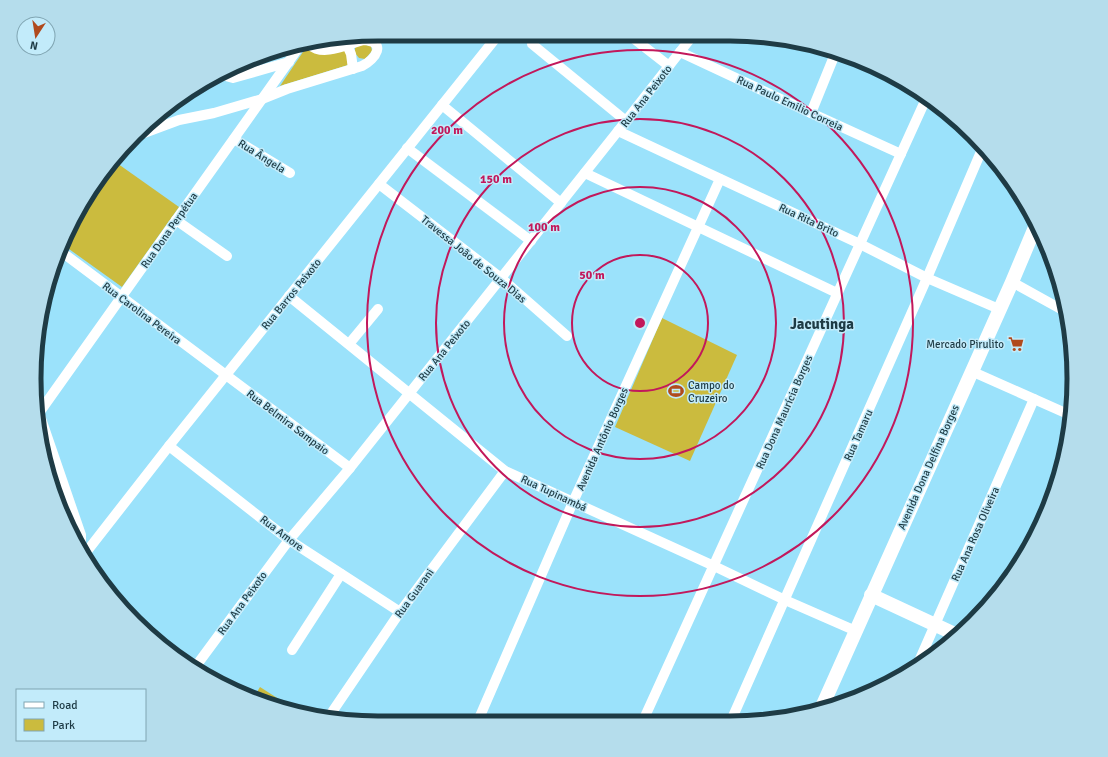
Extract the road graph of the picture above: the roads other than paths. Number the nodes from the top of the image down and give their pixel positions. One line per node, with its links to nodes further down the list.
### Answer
1 (371, 41): 14 (street)
2 (493, 41): 18 (street, Rua Barros Peixoto)
3 (637, 41): 13 (street)
4 (689, 41): 10 (street, Rua Ana Peixoto)
5 (357, 42): 7 (street)
6 (532, 44): 20 (street)
7 (347, 45): 8 (street); 14 (street)
8 (313, 47)
9 (296, 52): 12 (street, Rua Dona Perpétua)
10 (680, 52): 13 (street, Rua Ana Peixoto); 19 (street, Rua Paulo Emilio Correia)
11 (833, 58): 19 (street)
12 (289, 62): 15 (street); 16 (street, Rua Dona Perpétua)
13 (669, 66): 20 (street, Rua Ana Peixoto)
14 (353, 69): 16 (street)
15 (228, 77)
16 (262, 99): 21 (street); 23 (street, Rua Dona Perpétua)
17 (925, 104): 26 (street, Rua Dona Maurícia Borges)
18 (442, 105): 24 (street, Rua Barros Peixoto); 31 (street)
19 (811, 113): 26 (street, Rua Paulo Emilio Correia)
20 (626, 121): 22 (street, Rua Ana Peixoto)
21 (150, 131)
22 (618, 131): 27 (street, Rua Ana Peixoto); 29 (street, Rua Rita Brito)
23 (234, 138): 28 (street, Rua Ângela); 32 (street, Rua Dona Perpétua)
24 (408, 148): 30 (street, Rua Barros Peixoto); 35 (street)
25 (980, 153): 40 (street, Rua Tamaru)
26 (901, 154): 36 (street, Rua Dona Maurícia Borges)
27 (585, 173): 31 (street, Rua Ana Peixoto); 33 (street)
28 (290, 174)
29 (720, 179): 33 (street, Avenida Antônio Borges); 36 (street, Rua Rita Brito)
30 (379, 184): 39 (street, Travessa João de Souza Dias); 43 (street, Rua Barros Peixoto)
31 (561, 203): 35 (street, Rua Ana Peixoto)
32 (176, 220): 38 (street); 44 (street, Rua Dona Perpétua)
33 (698, 227): 42 (street); 60 (street, Avenida Antônio Borges)
34 (1033, 232): 41 (street, Avenida Dona Delfina Borges)
35 (531, 241): 39 (street, Rua Ana Peixoto)
36 (860, 244): 40 (street, Rua Rita Brito); 42 (street, Rua Dona Maurícia Borges)
37 (65, 254): 44 (street, Rua Carolina Pereira)
38 (227, 256)
39 (501, 278): 48 (street, Travessa João de Souza Dias); 52 (street, Rua Ana Peixoto)
40 (928, 278): 47 (street, Rua Rita Brito); 67 (street, Rua Tamaru)
41 (1012, 282): 45 (street); 47 (street, Avenida Dona Delfina Borges)
42 (837, 293): 64 (street, Rua Dona Maurícia Borges)
43 (289, 296): 49 (street, Rua Tupinambá); 51 (street, Rua Barros Peixoto)
44 (121, 297): 51 (street, Rua Carolina Pereira); 54 (street, Rua Dona Perpétua)
45 (1060, 308)
46 (378, 309): 49 (street)
47 (999, 309): 50 (street, Avenida Dona Delfina Borges)
48 (567, 336)
49 (349, 344): 52 (street, Rua Tupinambá)
50 (971, 371): 53 (street); 66 (street, Avenida Dona Delfina Borges)
51 (226, 376): 57 (street, Rua Barros Peixoto); 58 (street, Rua Belmira Sampaio)
52 (410, 393): 58 (street, Rua Ana Peixoto); 59 (street, Rua Tupinambá)
53 (1034, 399): 55 (street); 69 (street, Rua Ana Rosa Oliveira)
54 (43, 407)
55 (1065, 413)
56 (45, 429): 61 (street, Rua Dona Perpétua)
57 (169, 446): 62 (street, Rua Amore); 63 (street, Rua Barros Peixoto)
58 (350, 468): 62 (street, Rua Ana Peixoto)
59 (505, 471): 60 (street, Rua Tupinambá); 68 (street, Rua Guarani)
60 (573, 502): 64 (street, Rua Tupinambá); 77 (street, Avenida Antônio Borges)
61 (81, 538)
62 (289, 540): 65 (street, Rua Amore); 74 (street, Rua Ana Peixoto)
63 (88, 550)
64 (714, 566): 67 (street, Rua Tupinambá); 78 (street, Rua Dona Maurícia Borges)
65 (341, 574): 68 (street, Rua Amore); 72 (street)
66 (871, 595): 69 (street); 70 (street, Avenida Dona Delfina Borges)
67 (785, 600): 70 (street, Rua Tupinambá); 79 (street, Rua Tamaru)
68 (400, 612): 76 (street, Rua Guarani)
69 (935, 624): 71 (street); 73 (street, Rua Ana Rosa Oliveira)
70 (856, 631): 75 (street, Avenida Dona Delfina Borges)
71 (952, 632)
72 (292, 650)
73 (921, 656)
74 (198, 663)
75 (824, 702)
76 (332, 713)
77 (480, 716)
78 (645, 716)
79 (733, 716)

